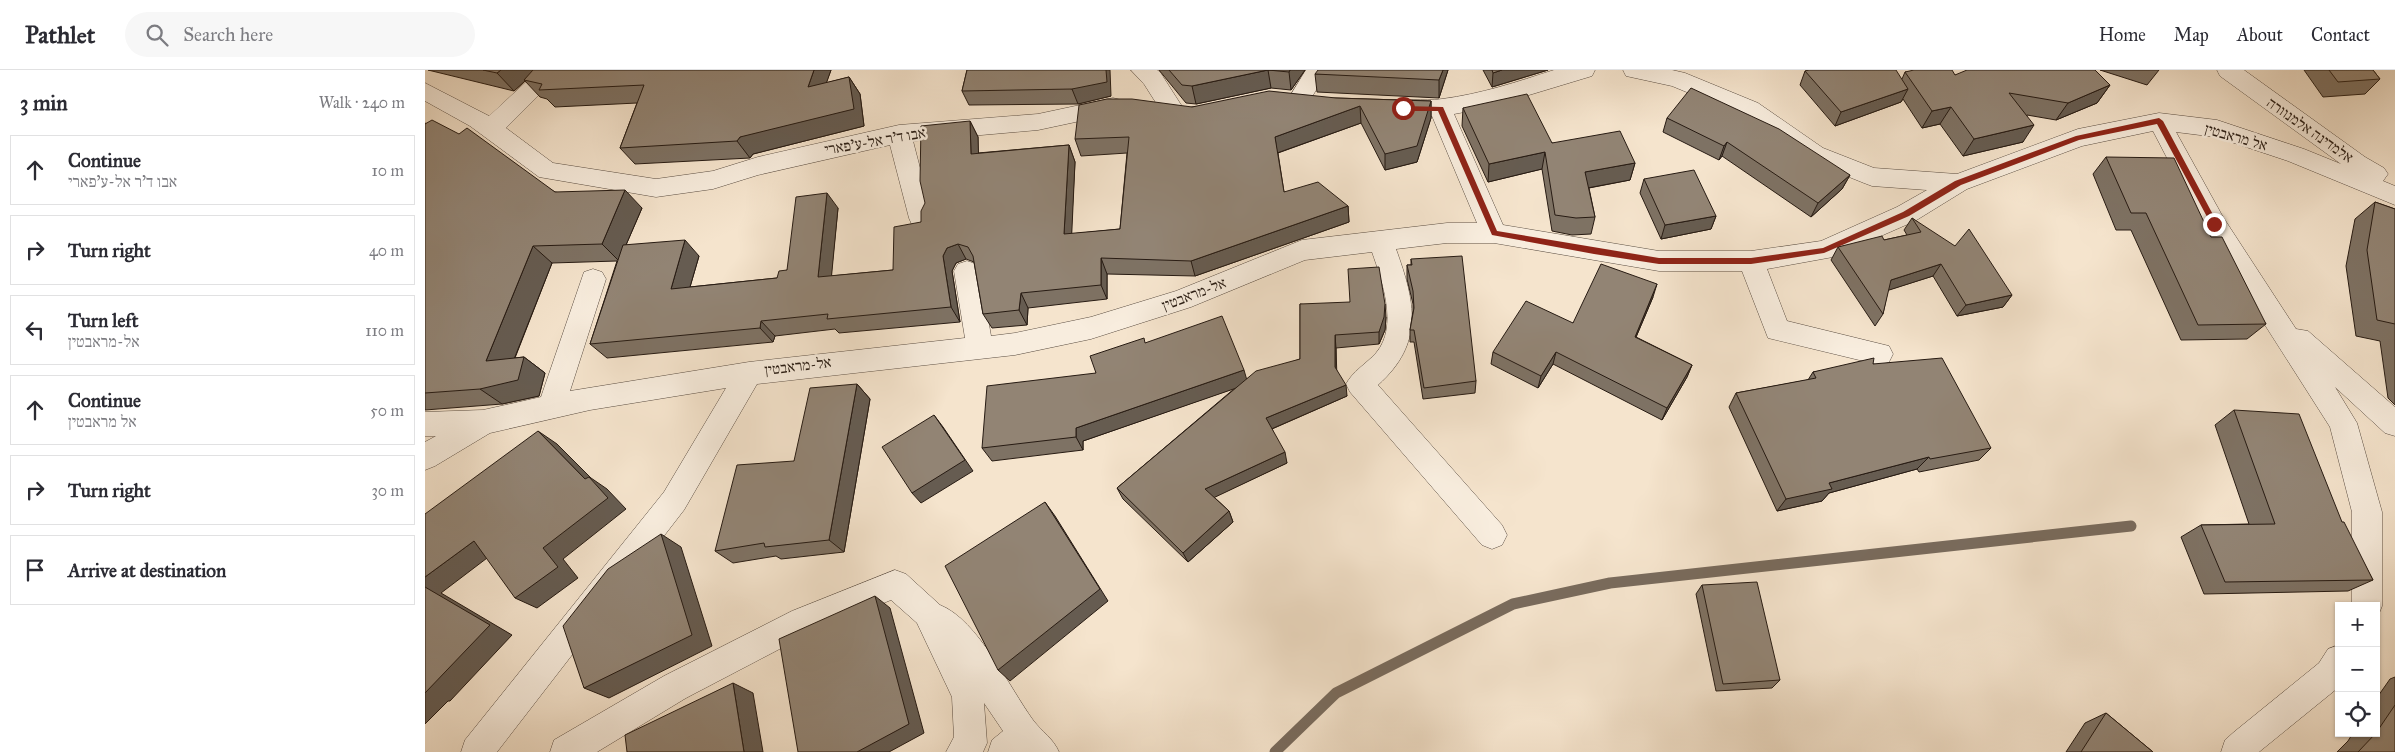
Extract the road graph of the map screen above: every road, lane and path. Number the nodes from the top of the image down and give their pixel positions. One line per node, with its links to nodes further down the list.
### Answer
1 (553, 70): 15 (street)
2 (1142, 70): 12 (street)
3 (1317, 70): 9 (street)
4 (1576, 70): 5 (street); 11 (street)
5 (1584, 70)
6 (1634, 70): 18 (street)
7 (2228, 70): 19 (street, אלמדינה אלמנוורה)
8 (425, 91): 15 (street, אבו ד'ר אל-ע'פארי)
9 (1298, 101)
10 (1375, 107): 11 (street)
11 (1440, 108): 22 (street)
12 (1173, 111): 13 (street, אבו ד'ר אל-ע'פארי); 17 (street, אבו ד'ר אל-ע'פארי)
13 (1196, 114)
14 (2159, 121): 18 (street, אל מראבטין); 20 (street, אל מראבטין); 27 (street)
15 (484, 125): 16 (street); 17 (street, אבו ד'ר אל-ע'פארי)
16 (448, 128)
17 (899, 134): 21 (street)
18 (1958, 183): 24 (street, אל-מראבטין)
19 (2395, 185)
20 (2395, 196)
21 (921, 218)
22 (1495, 233): 23 (street, אל-מראבטין); 24 (street, אל-מראבטין)
23 (1380, 240): 28 (street, אל-מראבטין); 36 (street)
24 (1751, 261): 29 (street)
25 (967, 271): 28 (street)
26 (593, 279): 31 (street)
27 (2274, 316): 34 (street); 37 (street)
28 (980, 347): 30 (street, אל-מראבטין)
29 (1880, 354)
30 (749, 372): 31 (street, אל-מראבטין); 41 (street)
31 (551, 407): 32 (street, אל-מראבטין)
32 (484, 422): 33 (street); 35 (street, אל-מראבטין)
33 (425, 424)
34 (2395, 424)
35 (425, 457)
36 (1491, 535)
37 (2367, 602)
38 (928, 613): 40 (street); 42 (street); 43 (street)
39 (2335, 666): 44 (street)
40 (1023, 746)
41 (477, 752)
42 (566, 752)
43 (962, 752)
44 (2237, 752)

